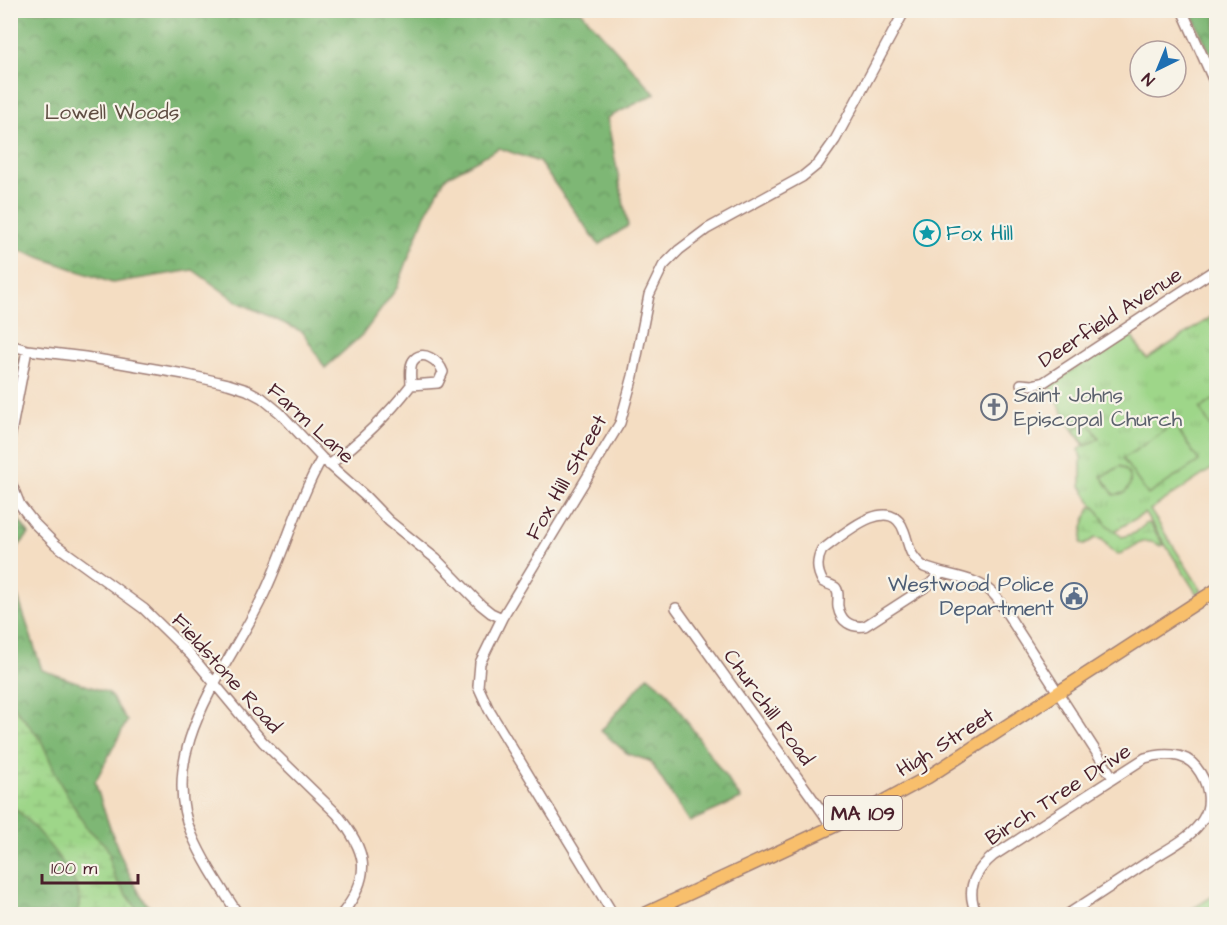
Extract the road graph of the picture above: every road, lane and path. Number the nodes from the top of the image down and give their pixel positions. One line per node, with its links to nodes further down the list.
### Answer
1 (904, 10): 15 (street, Fox Hill Street)
2 (1182, 10): 3 (street)
3 (1216, 86)
4 (1216, 269): 7 (street, Deerfield Avenue)
5 (10, 345): 6 (street, Farm Lane)
6 (27, 350): 9 (street); 10 (street, Farm Lane)
7 (1021, 384)
8 (411, 385): 10 (street)
9 (10, 438)
10 (326, 461): 15 (street, Farm Lane); 16 (street)
11 (10, 480): 16 (street, Fieldstone Road)
12 (941, 573): 12 (street); 17 (street)
13 (1216, 590): 17 (main road, High Street / MA 109)
14 (676, 608): 19 (street, Churchill Road)
15 (502, 618): 22 (street, Fox Hill Street)
16 (214, 683): 20 (street); 21 (street, Fieldstone Road)
17 (1058, 693): 18 (street); 19 (main road, High Street / MA 109)
18 (1113, 778): 24 (street, Birch Tree Drive); 25 (street, Birch Tree Drive)
19 (832, 828): 23 (main road, High Street / MA 109)
20 (238, 915)
21 (342, 915)
22 (613, 915)
23 (645, 915)
24 (977, 915)
25 (1068, 915)

